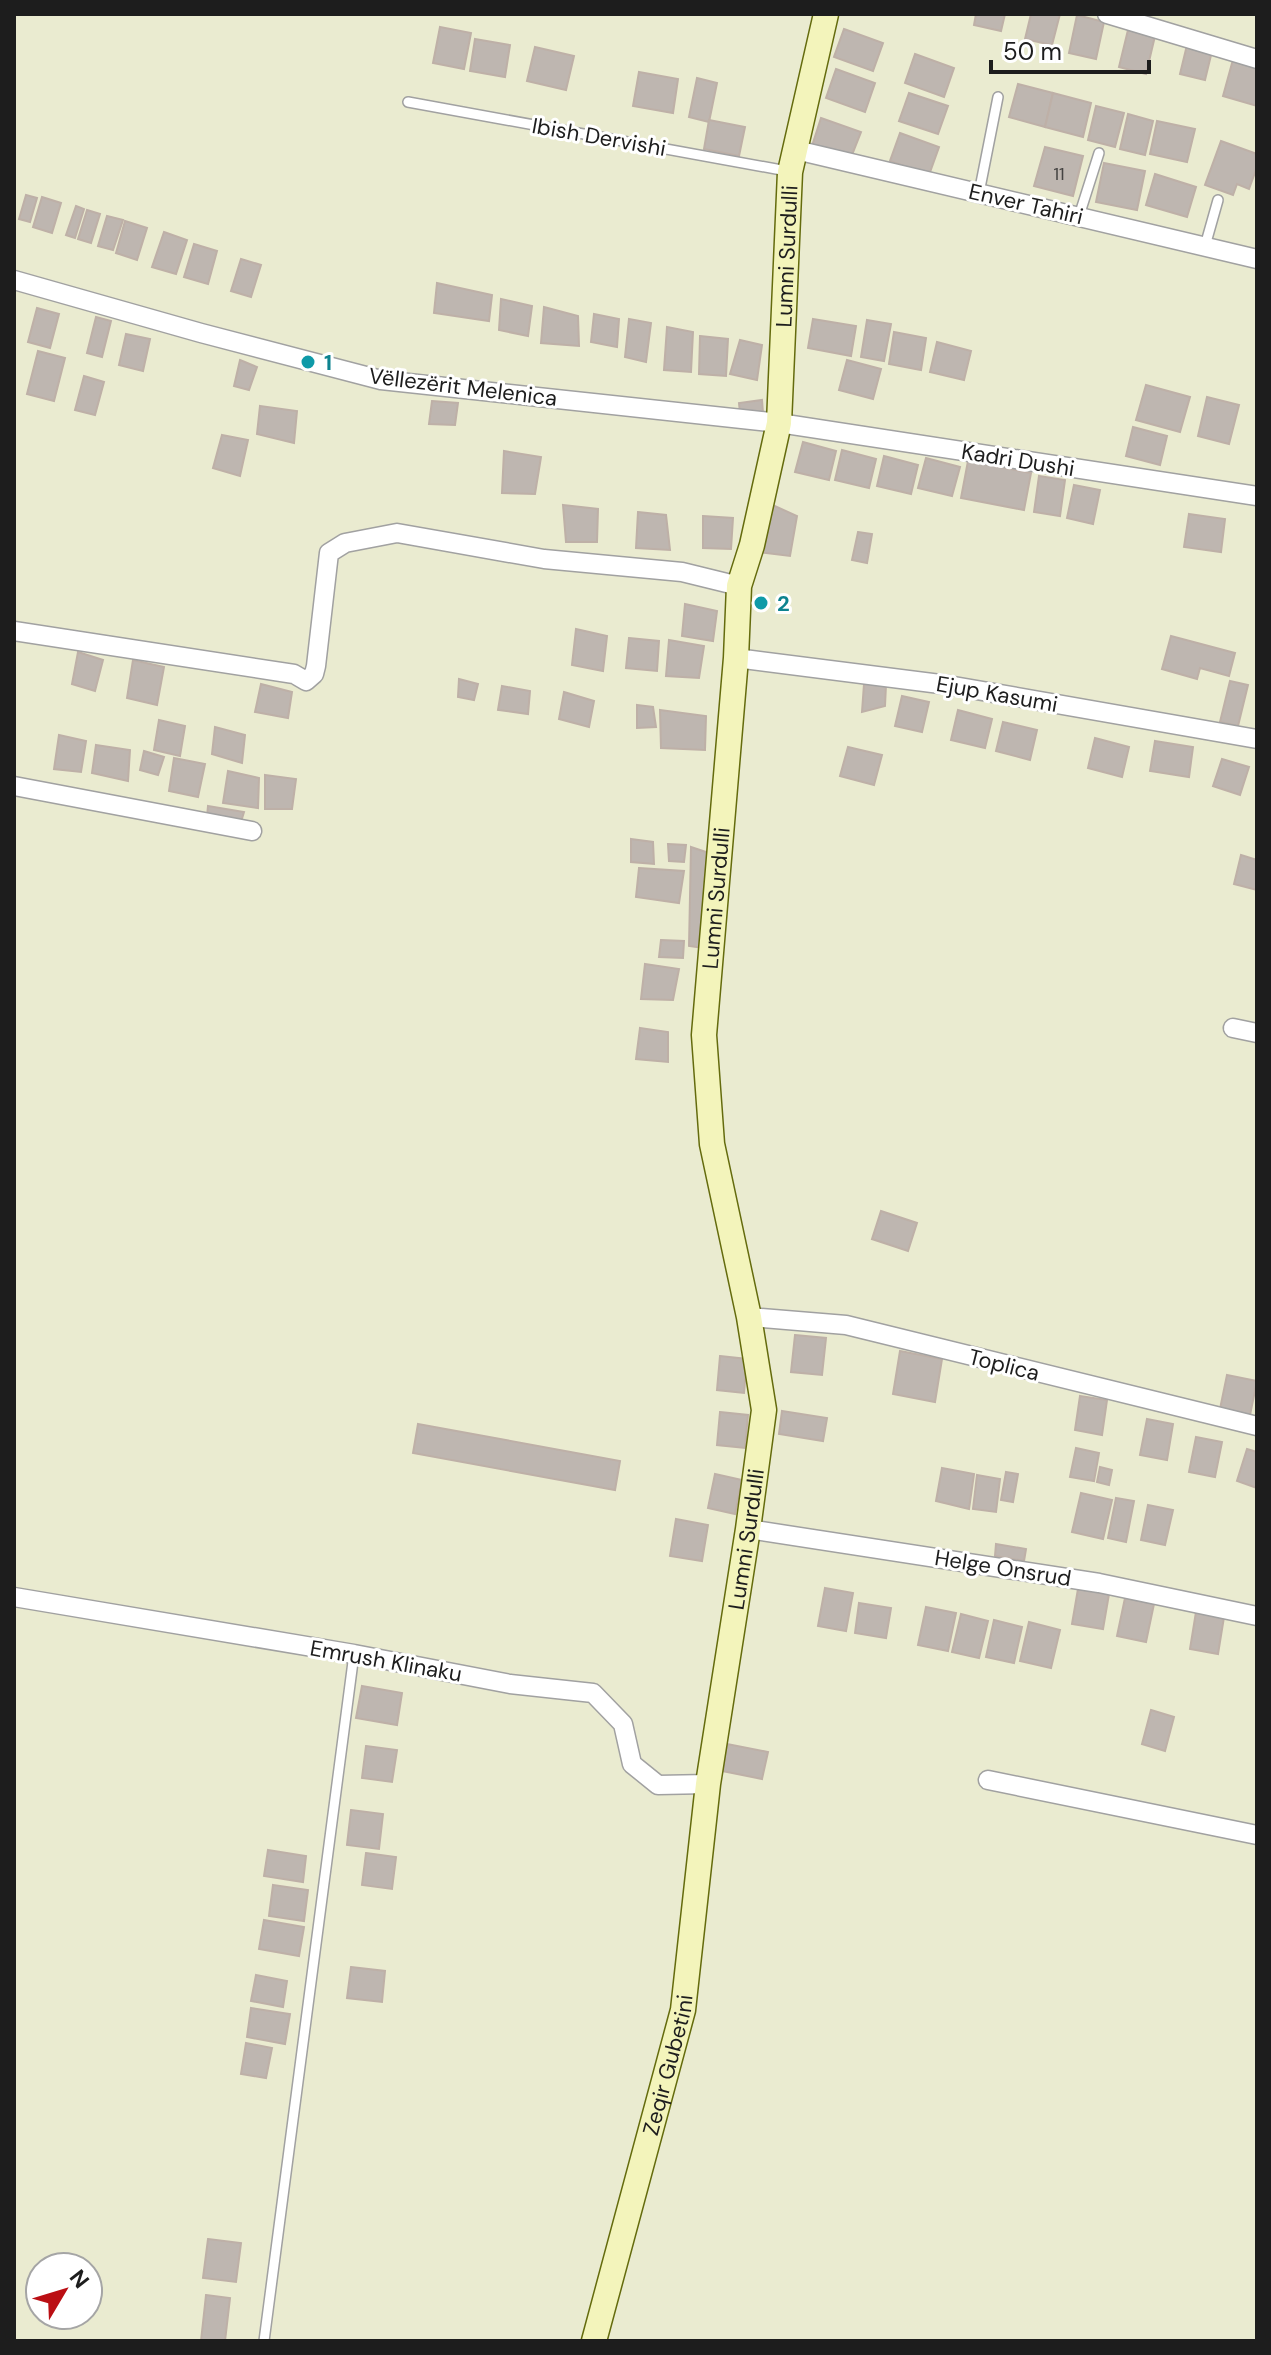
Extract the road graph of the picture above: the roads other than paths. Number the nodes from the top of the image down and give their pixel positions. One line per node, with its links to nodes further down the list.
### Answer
1 (826, 14): 7 (street, Lumni Surdulli)
2 (1107, 14): 3 (street)
3 (1257, 59)
4 (998, 97): 8 (lane)
5 (408, 102): 7 (lane, Ibish Dervishi)
6 (1099, 153): 10 (lane)
7 (793, 161): 8 (street, Enver Tahiri); 14 (street, Lumni Surdulli)
8 (979, 193): 10 (street, Enver Tahiri)
9 (1218, 200): 11 (lane)
10 (1079, 216): 11 (street, Enver Tahiri)
11 (1205, 246): 12 (street, Enver Tahiri)
12 (1257, 259)
13 (14, 280): 14 (street, Vëllezërit Melenica)
14 (779, 423): 15 (street, Kadri Dushi); 16 (street, Lumni Surdulli)
15 (1257, 496)
16 (739, 586): 17 (street); 18 (street, Lumni Surdulli)
17 (14, 631)
18 (736, 658): 19 (street, Ejup Kasumi); 24 (street, Lumni Surdulli)
19 (1257, 739)
20 (14, 786): 21 (street)
21 (252, 831)
22 (1233, 1028): 23 (street)
23 (1257, 1033)
24 (749, 1317): 25 (street, Toplica); 26 (street, Lumni Surdulli)
25 (1257, 1426)
26 (748, 1529): 28 (street, Helge Onsrud); 31 (street, Lumni Surdulli)
27 (14, 1597): 29 (street, Emrush Klinaku)
28 (1257, 1616)
29 (354, 1654): 31 (street, Emrush Klinaku); 33 (lane)
30 (988, 1780): 32 (street)
31 (708, 1784): 34 (street, Zeqir Gubetini)
32 (1257, 1835)
33 (264, 2341)
34 (594, 2341)

